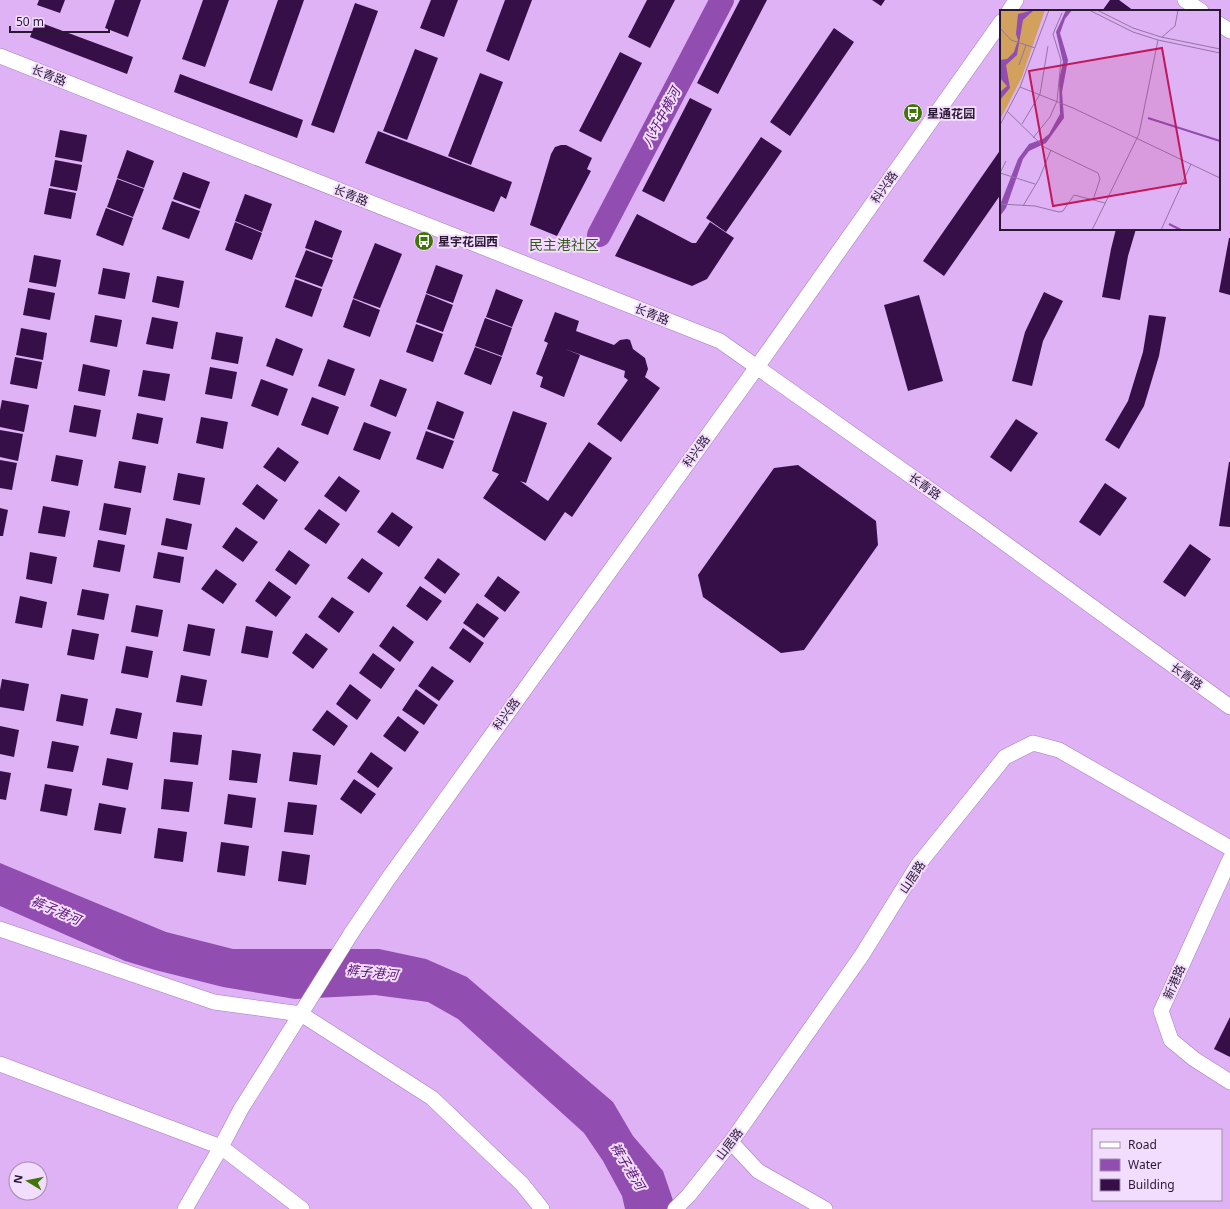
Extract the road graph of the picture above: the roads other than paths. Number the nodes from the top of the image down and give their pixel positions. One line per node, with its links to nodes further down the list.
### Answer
1 (1016, 0): 3 (street)
2 (1185, 0): 4 (street)
3 (1009, 10)
4 (1200, 10)
5 (1000, 23): 9 (street, 科兴路)
6 (1220, 25): 7 (street)
7 (1230, 31)
8 (0, 56): 9 (street, 长青路)
9 (757, 367): 10 (street, 长青路); 14 (street, 科兴路)
10 (1230, 707)
11 (1230, 848): 17 (street, 山居路)
12 (1230, 859): 16 (street, 新港路)
13 (0, 929): 14 (street)
14 (304, 1009): 18 (street, 科兴路); 21 (street)
15 (0, 1064): 18 (street)
16 (1230, 1082)
17 (731, 1142): 22 (street, 山居路); 23 (street)
18 (221, 1147): 19 (street, 科兴路); 20 (street)
19 (185, 1209)
20 (302, 1209)
21 (542, 1209)
22 (675, 1209)
23 (825, 1209)

